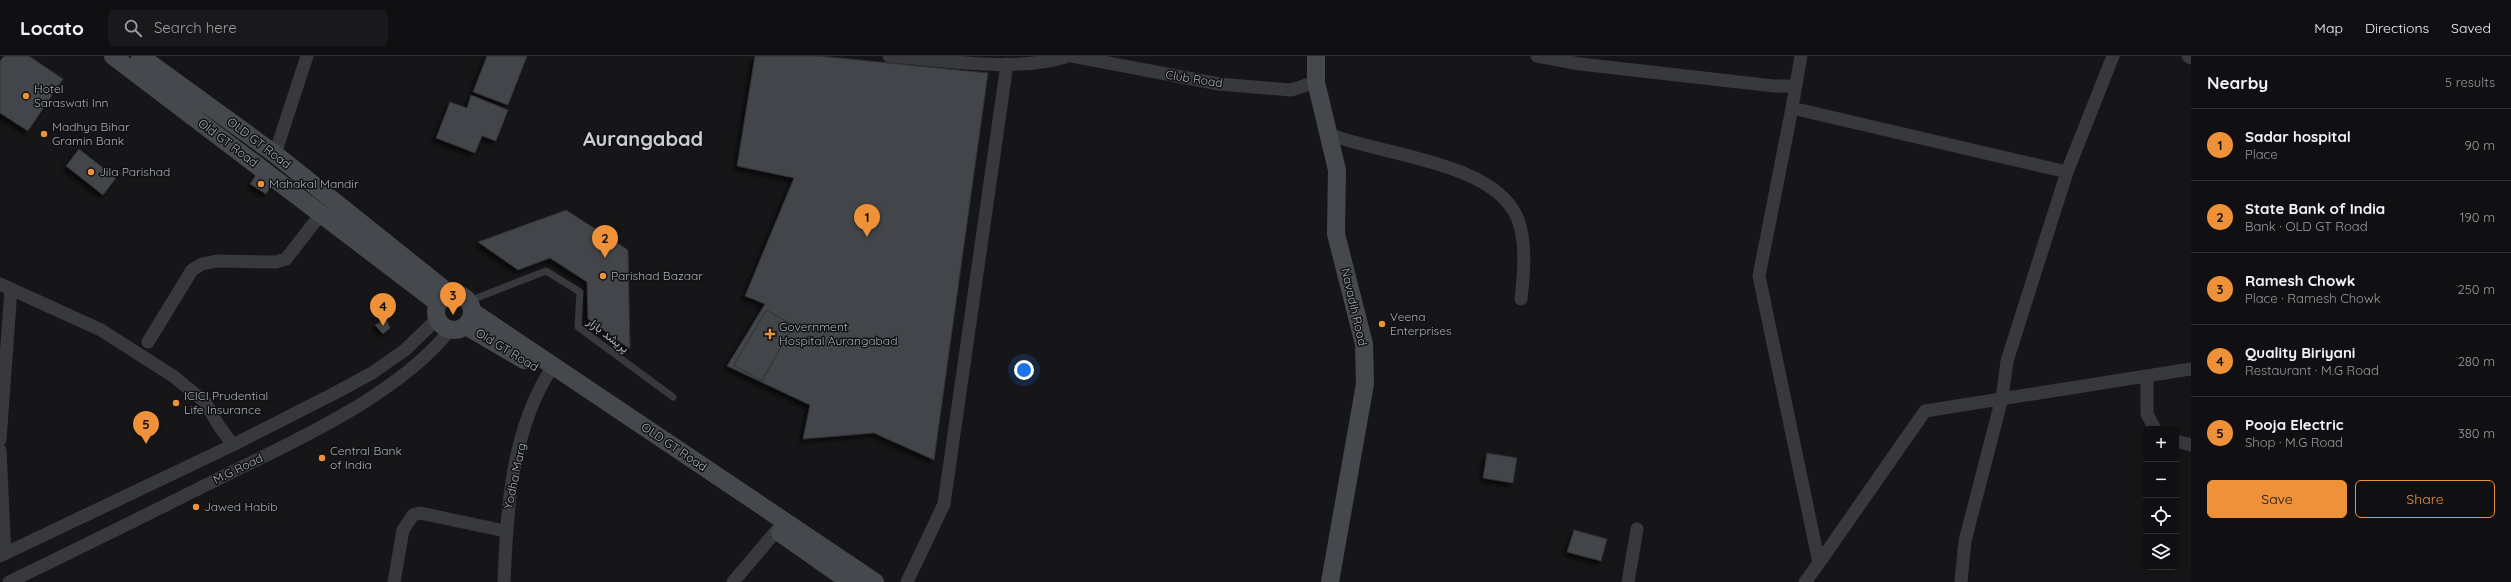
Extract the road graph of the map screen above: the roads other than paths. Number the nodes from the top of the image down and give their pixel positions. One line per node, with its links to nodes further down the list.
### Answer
1 (113, 56): 20 (main road, Old GT Road)
2 (140, 56): 18 (main road, OLD GT Road)
3 (307, 56): 18 (street)
4 (889, 56): 13 (street)
5 (1068, 56): 13 (street)
6 (1072, 56): 14 (street, Club Road)
7 (1316, 56): 14 (main road, Navadih Road)
8 (1537, 56): 15 (street)
9 (1801, 56): 15 (street)
10 (2113, 56): 19 (street)
11 (2188, 56): 12 (street)
12 (2191, 58)
13 (1007, 64): 48 (street)
14 (1316, 82): 17 (main road, Navadih Road)
15 (1796, 86): 16 (street)
16 (1792, 108): 19 (street); 41 (street)
17 (1329, 134): 22 (street); 49 (main road, Navadih Road)
18 (275, 154): 23 (main road, OLD GT Road)
19 (2067, 172): 30 (street)
20 (321, 214): 23 (main road, Old GT Road); 25 (street)
21 (6, 287): 32 (street); 34 (street)
22 (1521, 299)
23 (442, 305): 24 (main road); 24 (main road); 34 (street, M.G Road)
24 (464, 317): 27 (main road, OLD GT Road); 29 (lane, پریشد بازار); 42 (street, M.G Road)
25 (148, 342)
26 (2191, 369): 28 (street)
27 (550, 370): 38 (main road, OLD GT Road); 39 (street, Yodha Marg); 47 (main road, OLD GT Road)
28 (2147, 376): 30 (street); 31 (street)
29 (673, 397)
30 (2002, 398): 41 (street); 52 (street)
31 (2153, 426)
32 (0, 440)
33 (2179, 442): 35 (street)
34 (234, 445): 40 (street, M.G Road)
35 (2191, 445)
36 (0, 450): 40 (street)
37 (1637, 529): 50 (street)
38 (776, 530): 45 (street); 46 (main road, OLD GT Road)
39 (505, 531): 43 (street); 44 (street, Yodha Marg)
40 (2, 555)
41 (1819, 563): 51 (street)
42 (14, 581)
43 (394, 582)
44 (504, 582)
45 (733, 582)
46 (850, 582)
47 (875, 582)
48 (907, 582)
49 (1330, 582)
50 (1628, 582)
51 (1805, 582)
52 (1961, 582)

